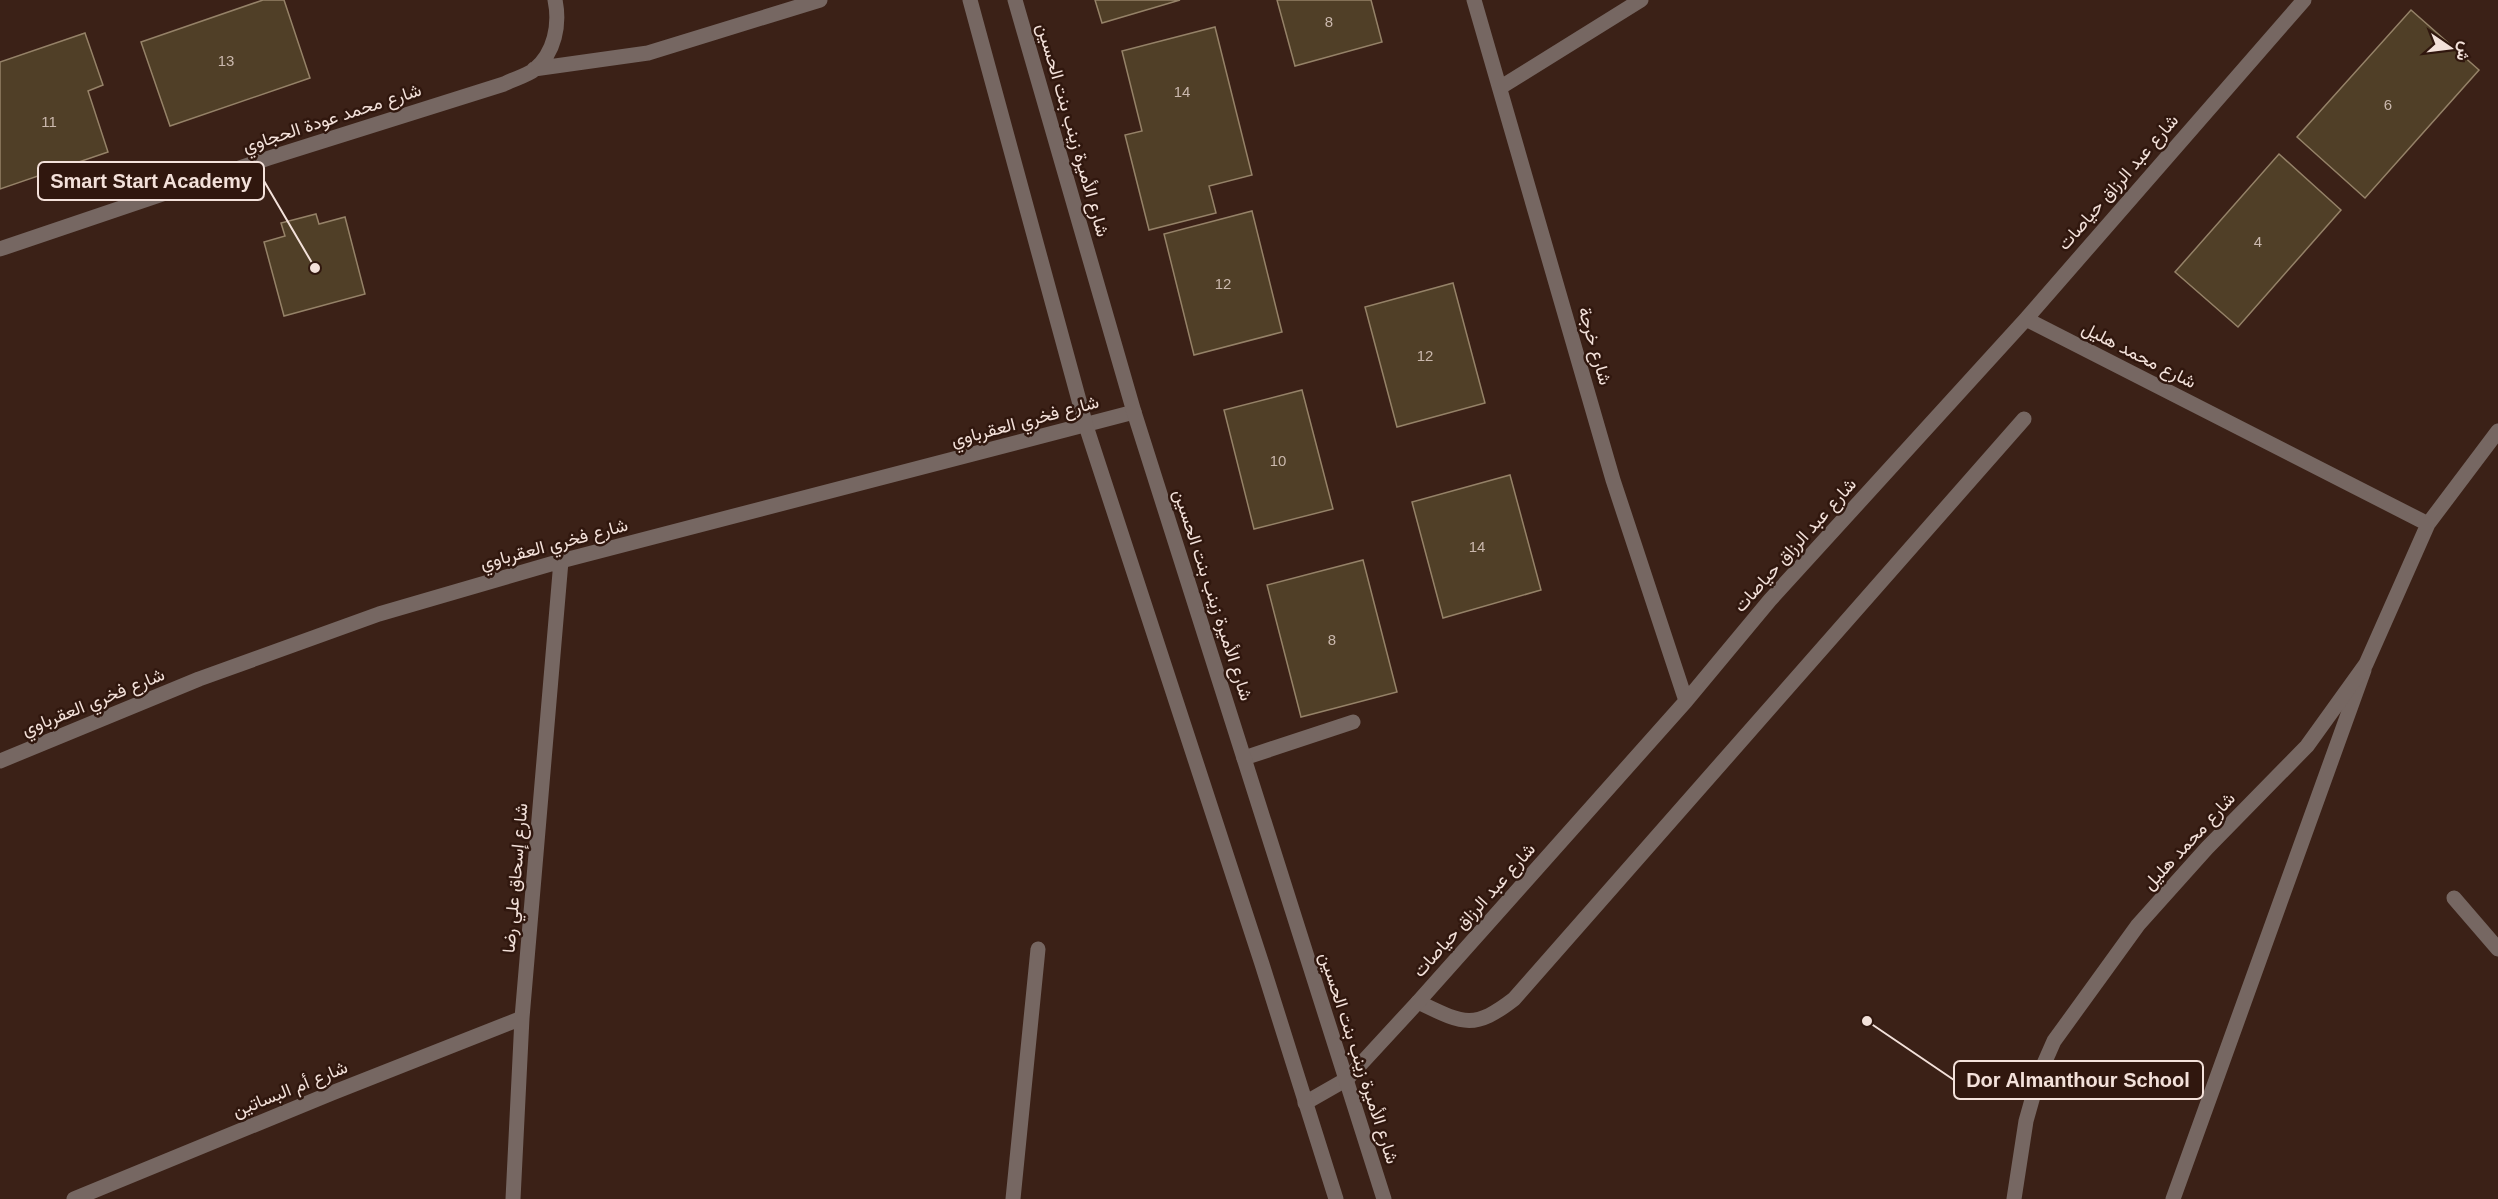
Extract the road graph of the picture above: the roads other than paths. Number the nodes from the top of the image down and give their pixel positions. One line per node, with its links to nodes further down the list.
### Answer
1 (555, 0): 8 (street, شارع محمد عودة الحجاوي)
2 (820, 0): 8 (street)
3 (970, 0): 14 (street)
4 (1015, 0): 12 (street, شارع الأميرة زينب بنت الحسين)
5 (1474, 0): 9 (street, شارع خرجة)
6 (1641, 0): 9 (street)
7 (2304, 0): 11 (street, شارع عبد الرزاق حياصات)
8 (534, 69): 10 (street, شارع محمد عودة الحجاوي)
9 (1501, 87): 19 (street, شارع خرجة)
10 (0, 249)
11 (2026, 320): 16 (street, شارع محمد هليل); 19 (street, شارع عبد الرزاق حياصات)
12 (1134, 412): 14 (street, شارع فخري العقرباوي); 21 (street, شارع الأميرة زينب بنت الحسين)
13 (2024, 418): 26 (street)
14 (1086, 426): 17 (street, شارع فخري العقرباوي); 29 (street)
15 (2498, 431): 16 (street, شارع محمد هليل)
16 (2428, 524): 18 (street, شارع محمد هليل)
17 (561, 561): 22 (street, شارع فخري العقرباوي); 27 (street, شارع إسحاق علي رضا)
18 (2366, 664): 35 (street, شارع محمد هليل); 36 (street)
19 (1686, 701): 26 (street, شارع عبد الرزاق حياصات)
20 (1353, 722): 21 (street)
21 (1244, 758): 28 (street, شارع الأميرة زينب بنت الحسين)
22 (0, 761)
23 (2454, 898): 25 (street)
24 (1038, 949): 32 (street)
25 (2498, 949)
26 (1419, 1002): 28 (street, شارع عبد الرزاق حياصات)
27 (522, 1018): 30 (street, شارع أم البساتين); 31 (street, شارع إسحاق علي رضا)
28 (1347, 1079): 29 (street, شارع عبد الرزاق حياصات); 34 (street, شارع الأميرة زينب بنت الحسين)
29 (1305, 1103): 33 (street)
30 (74, 1199)
31 (513, 1199)
32 (1013, 1199)
33 (1336, 1199)
34 (1384, 1199)
35 (2014, 1199)
36 (2173, 1199)

